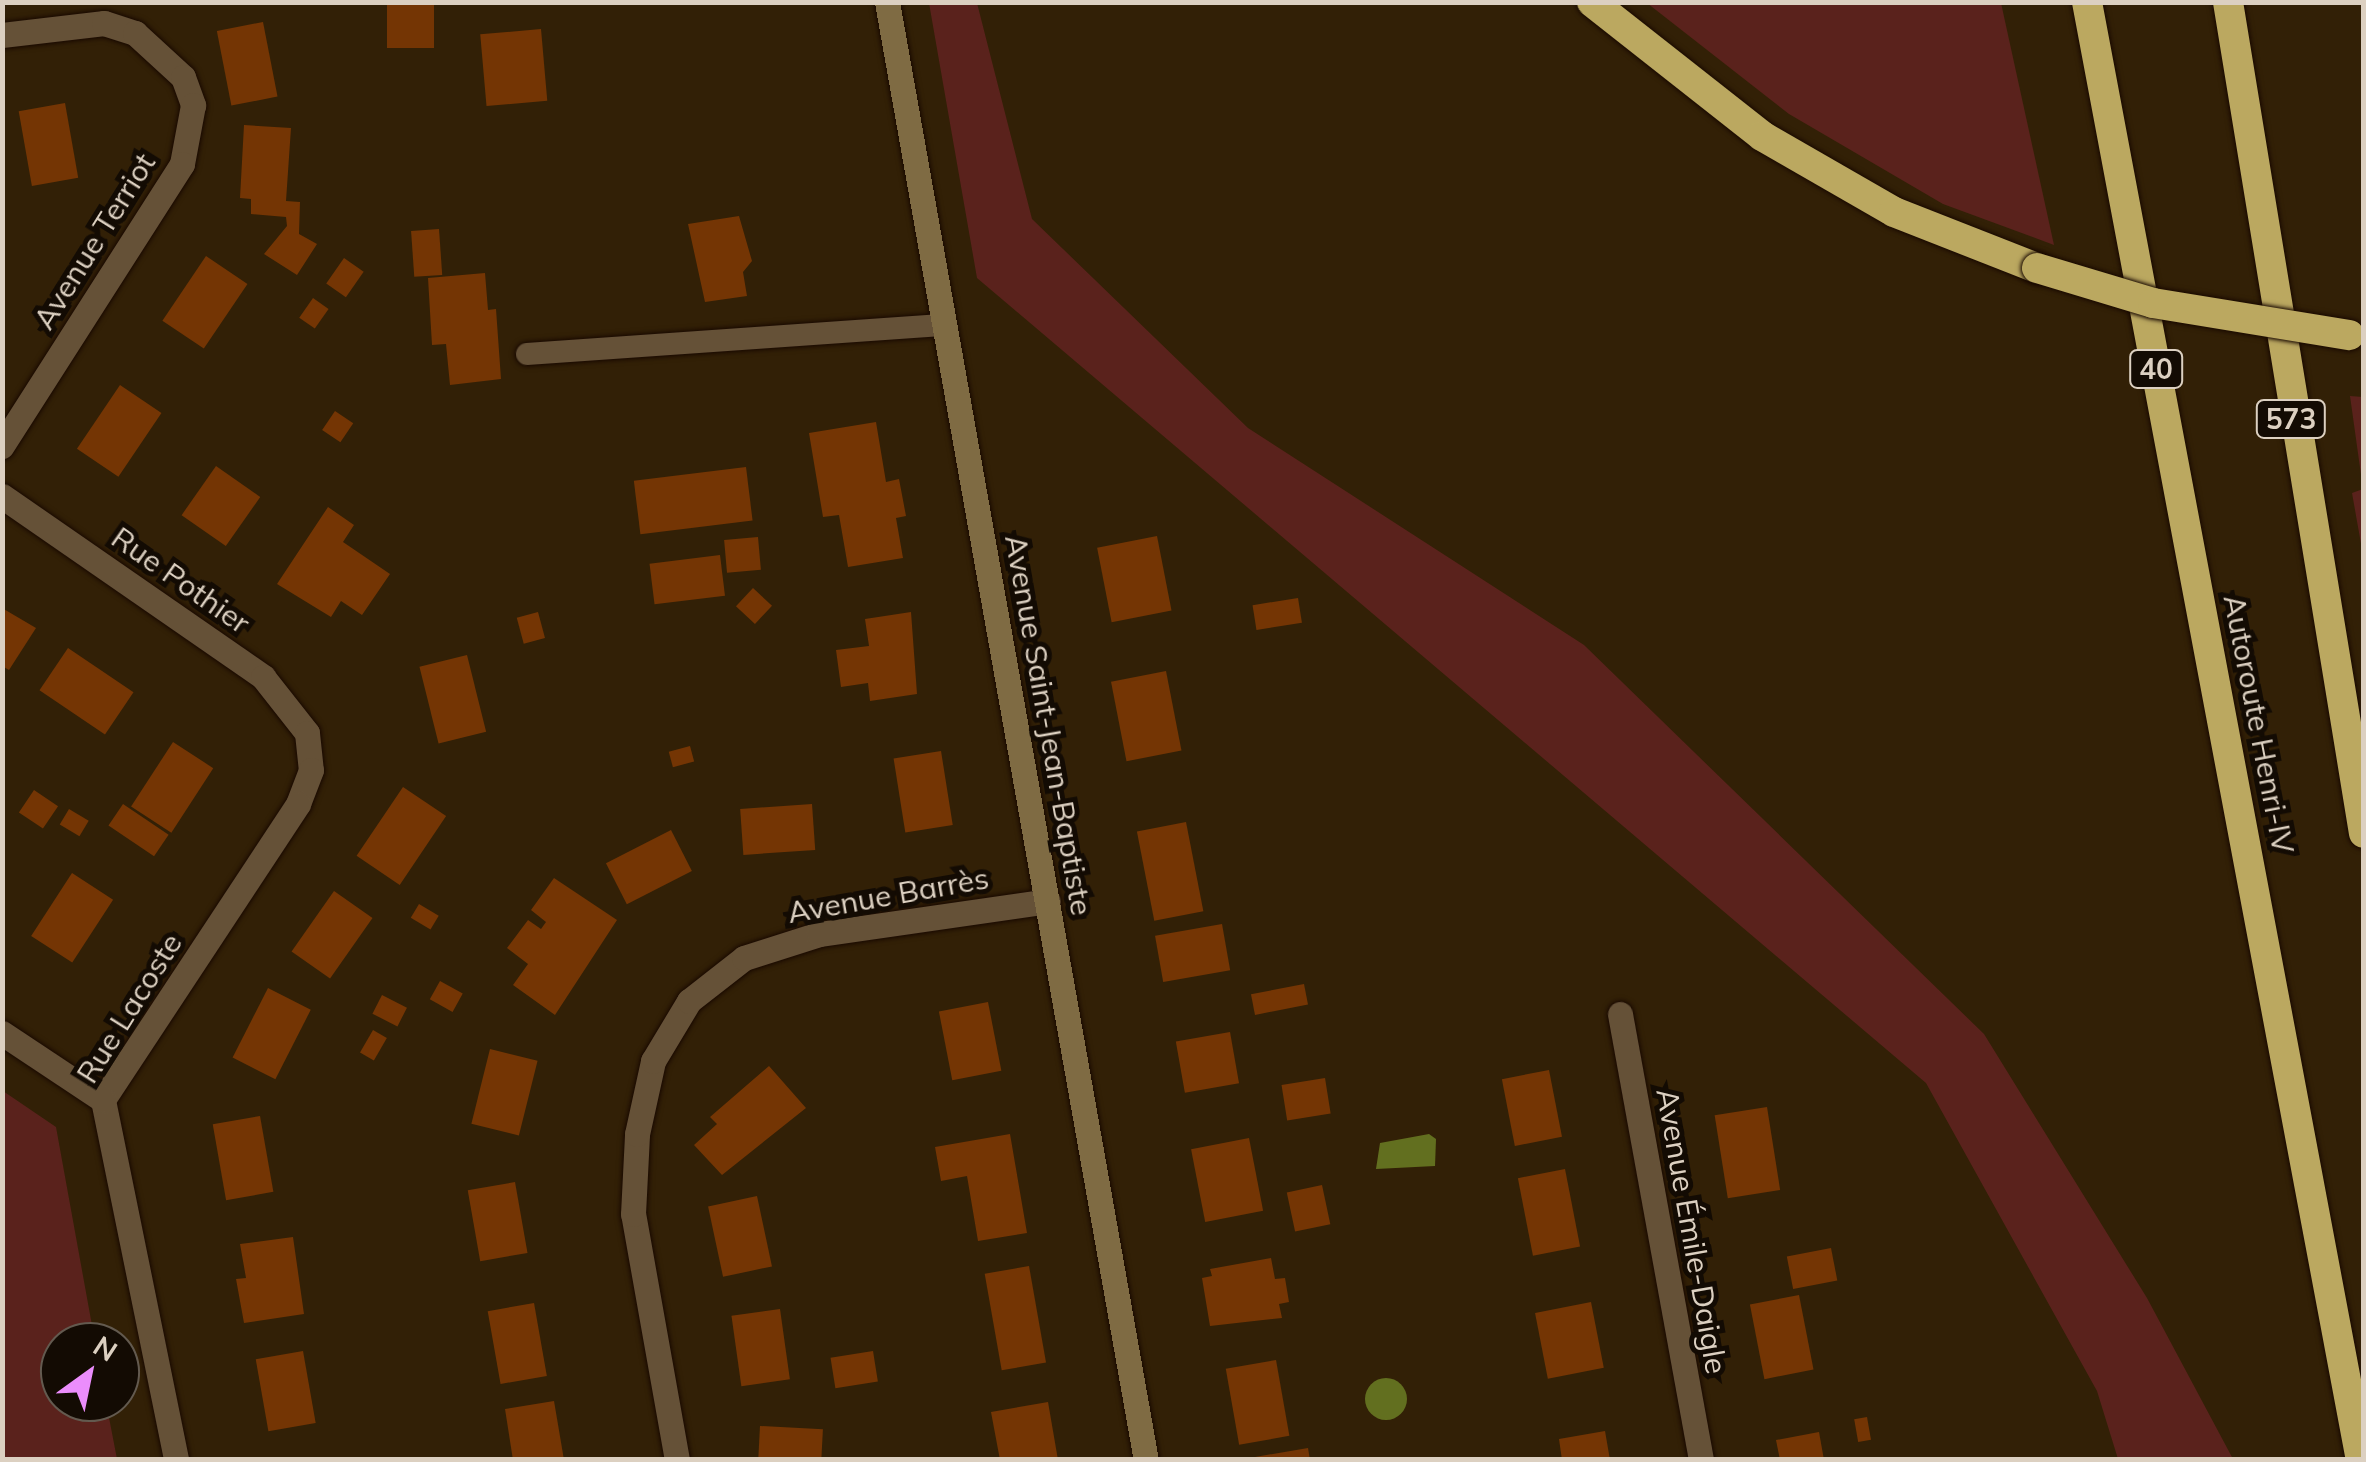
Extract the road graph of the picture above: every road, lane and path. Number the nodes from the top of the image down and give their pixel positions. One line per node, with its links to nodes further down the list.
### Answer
1 (886, 2): 6 (street, Avenue Saint-Jean-Baptiste)
2 (1592, 2): 7 (highway, bridge)
3 (2087, 2): 21 (highway, Autoroute Henri-IV / 40)
4 (2228, 2): 12 (highway, 573)
5 (2, 36): 9 (street, Avenue Terriot)
6 (944, 325): 8 (lane); 13 (street, Avenue Saint-Jean-Baptiste)
7 (2356, 335)
8 (527, 354)
9 (2, 446)
10 (2, 496): 11 (street, Rue Pothier)
11 (307, 733): 16 (street, Rue Lacoste)
12 (2364, 833)
13 (1048, 901): 18 (street, Avenue Barrès); 19 (street, Avenue Saint-Jean-Baptiste)
14 (1620, 1014): 20 (street, Avenue Émile-Daigle)
15 (2, 1034): 16 (street)
16 (103, 1100): 17 (street, Rue Lacoste)
17 (176, 1460)
18 (677, 1460)
19 (1146, 1460)
20 (1701, 1460)
21 (2361, 1460)

